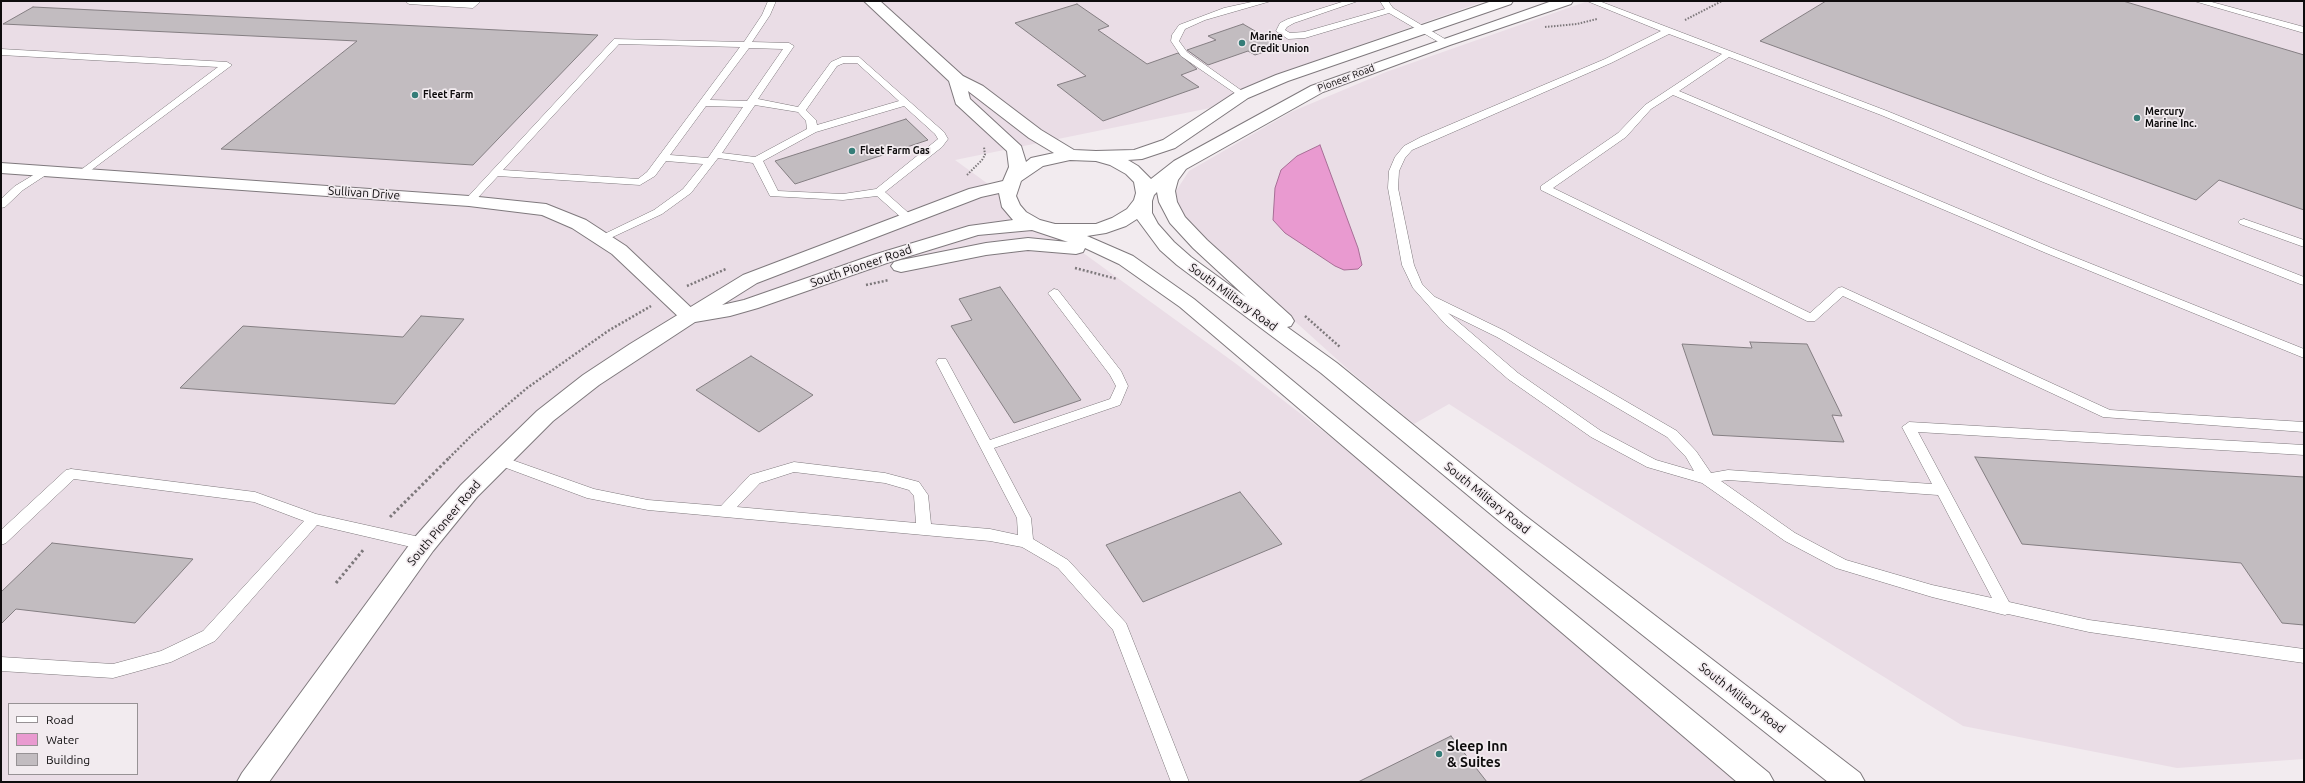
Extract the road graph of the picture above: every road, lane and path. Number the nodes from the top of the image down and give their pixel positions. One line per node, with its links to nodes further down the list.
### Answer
1 (409, 1): 2 (lane)
2 (477, 1)
3 (772, 1): 20 (lane)
4 (871, 1): 23 (main road)
5 (1267, 1): 25 (lane)
6 (1354, 1): 13 (lane)
7 (1384, 1): 13 (lane)
8 (1506, 1): 16 (main road, Pioneer Road)
9 (1566, 1): 19 (main road, Pioneer Road)
10 (1591, 1): 14 (lane)
11 (1722, 1): 18 (path)
12 (2198, 1): 17 (lane)
13 (1390, 10): 16 (lane)
14 (1615, 11): 15 (path); 18 (lane)
15 (1540, 28)
16 (1423, 29): 19 (lane); 25 (main road, Pioneer Road)
17 (2304, 30)
18 (1667, 31): 22 (lane); 59 (lane)
19 (1445, 42): 36 (main road, Pioneer Road)
20 (746, 45): 27 (lane); 28 (lane); 39 (lane)
21 (1, 52): 40 (lane)
22 (1728, 54): 24 (lane); 54 (lane)
23 (957, 80): 31 (main road); 41 (main road)
24 (1672, 91): 62 (lane); 65 (lane)
25 (1242, 95): 32 (main road, Pioneer Road)
26 (906, 102): 29 (lane); 30 (lane); 42 (lane)
27 (703, 103): 28 (lane); 33 (lane)
28 (752, 103): 29 (lane); 34 (lane)
29 (801, 110): 30 (lane)
30 (812, 130): 35 (lane)
31 (1070, 155): 32 (main road); 41 (main road)
32 (1096, 156): 43 (main road)
33 (663, 158): 34 (lane); 39 (lane)
34 (713, 158): 35 (lane); 49 (lane)
35 (757, 160): 42 (lane)
36 (1180, 165): 43 (main road, Pioneer Road); 63 (main road)
37 (1, 168): 38 (main road, Sullivan Drive)
38 (45, 171): 40 (main road, Sullivan Drive); 45 (lane)
39 (495, 173): 44 (lane)
40 (82, 174): 44 (main road, Sullivan Drive)
41 (1012, 181): 46 (main road, South Pioneer Road); 48 (main road)
42 (880, 192): 46 (lane)
43 (1144, 197): 48 (main road); 63 (main road, South Military Road)
44 (469, 200): 49 (main road, Sullivan Drive)
45 (1, 205)
46 (908, 218): 61 (main road, South Pioneer Road)
47 (2244, 222): 50 (lane)
48 (1044, 227): 52 (main road); 56 (main road, South Pioneer Road)
49 (602, 239): 61 (main road, Sullivan Drive)
50 (2304, 244)
51 (1070, 266): 55 (path)
52 (1140, 270): 55 (main road); 56 (main road)
53 (894, 279): 57 (path)
54 (2304, 281)
55 (1160, 283): 82 (main road)
56 (809, 284): 61 (main road, South Pioneer Road)
57 (858, 287)
58 (1054, 293): 66 (lane)
59 (1427, 298): 69 (lane); 69 (lane)
60 (1299, 311): 63 (path)
61 (690, 316): 68 (main road, South Pioneer Road)
62 (2304, 354)
63 (1336, 359): 83 (main road, South Military Road)
64 (942, 362): 66 (lane)
65 (2304, 427)
66 (986, 446): 75 (lane)
67 (2304, 450): 70 (lane)
68 (498, 460): 71 (lane); 76 (main road, South Pioneer Road)
69 (1707, 480): 70 (lane); 77 (lane)
70 (1942, 490): 77 (lane)
71 (723, 513): 73 (lane); 73 (lane)
72 (314, 519): 74 (lane); 76 (lane); 79 (lane)
73 (924, 530): 75 (lane)
74 (1, 539)
75 (1026, 542): 81 (lane)
76 (424, 544): 80 (main road, South Pioneer Road)
77 (2005, 609): 78 (lane)
78 (2304, 656)
79 (1, 664)
80 (252, 782)
81 (1180, 782)
82 (1759, 782)
83 (1850, 782)

